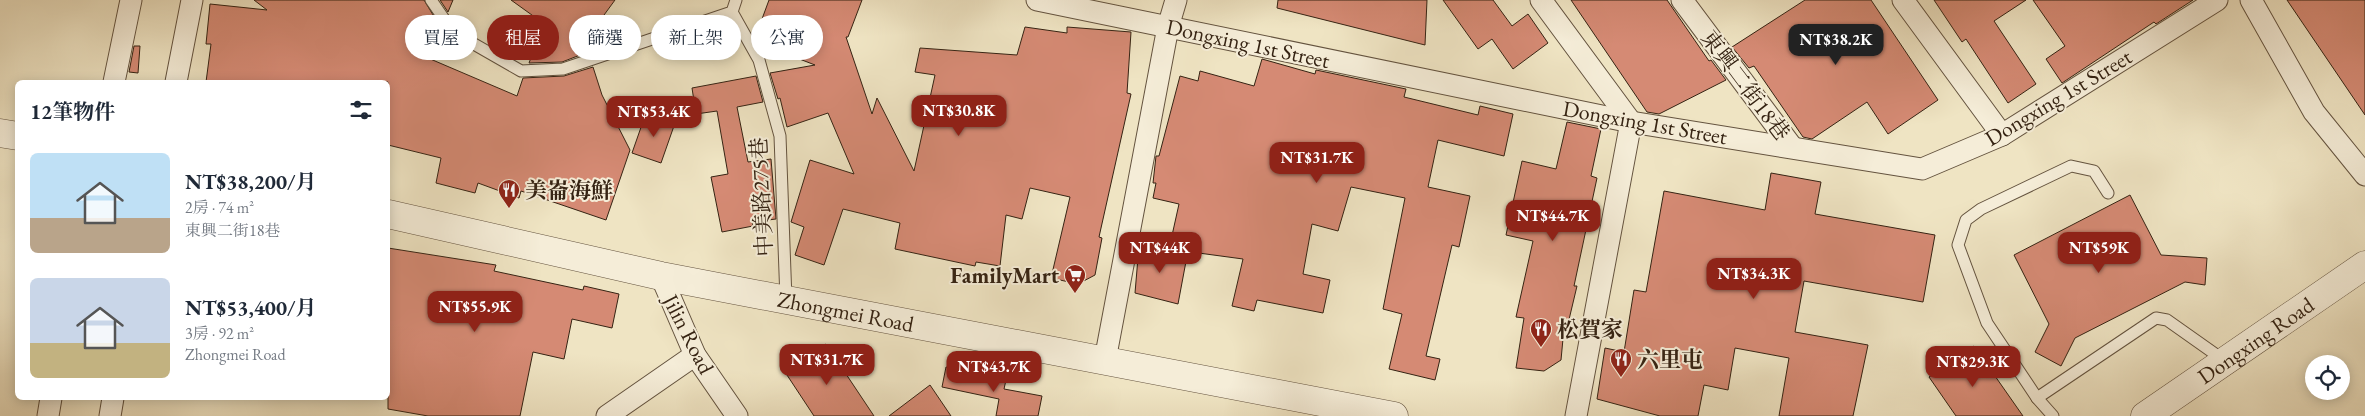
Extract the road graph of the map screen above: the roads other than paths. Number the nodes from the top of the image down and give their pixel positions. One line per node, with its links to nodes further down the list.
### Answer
1 (131, 0): 14 (street)
2 (192, 0): 15 (street)
3 (431, 0): 12 (lane)
4 (736, 0): 12 (lane)
5 (1036, 0): 13 (street, Dongxing 1st Street)
6 (1176, 0): 13 (street)
7 (1540, 0): 16 (street)
8 (1682, 0): 20 (street, 東興二街18巷)
9 (1903, 0): 18 (street)
10 (2217, 0): 18 (street, Dongxing 1st Street)
11 (2251, 0): 21 (street)
12 (732, 12): 26 (lane, 中美路275巷)
13 (1168, 27): 16 (street, Dongxing 1st Street); 28 (street)
14 (114, 80)
15 (176, 80)
16 (1630, 122): 20 (street, Dongxing 1st Street); 38 (street)
17 (0, 133): 19 (street)
18 (2002, 135): 20 (street, Dongxing 1st Street)
19 (15, 136)
20 (1792, 147)
21 (2365, 175)
22 (2108, 193): 30 (lane)
23 (390, 214): 25 (street, Zhongmei Road)
24 (2365, 265): 29 (street, Dongxing Road)
25 (661, 276): 26 (street, Zhongmei Road); 27 (street, Jilin Road)
26 (786, 300): 28 (street, Zhongmei Road)
27 (695, 355): 35 (street); 36 (street, Jilin Road)
28 (1105, 360): 37 (street, Zhongmei Road)
29 (2226, 361): 30 (lane); 40 (street, Dongxing Road)
30 (2037, 398): 39 (lane)
31 (51, 400): 33 (street)
32 (113, 400): 34 (street)
33 (48, 416)
34 (110, 416)
35 (607, 416)
36 (737, 416)
37 (1394, 416)
38 (1576, 416)
39 (2053, 416)
40 (2144, 416)

